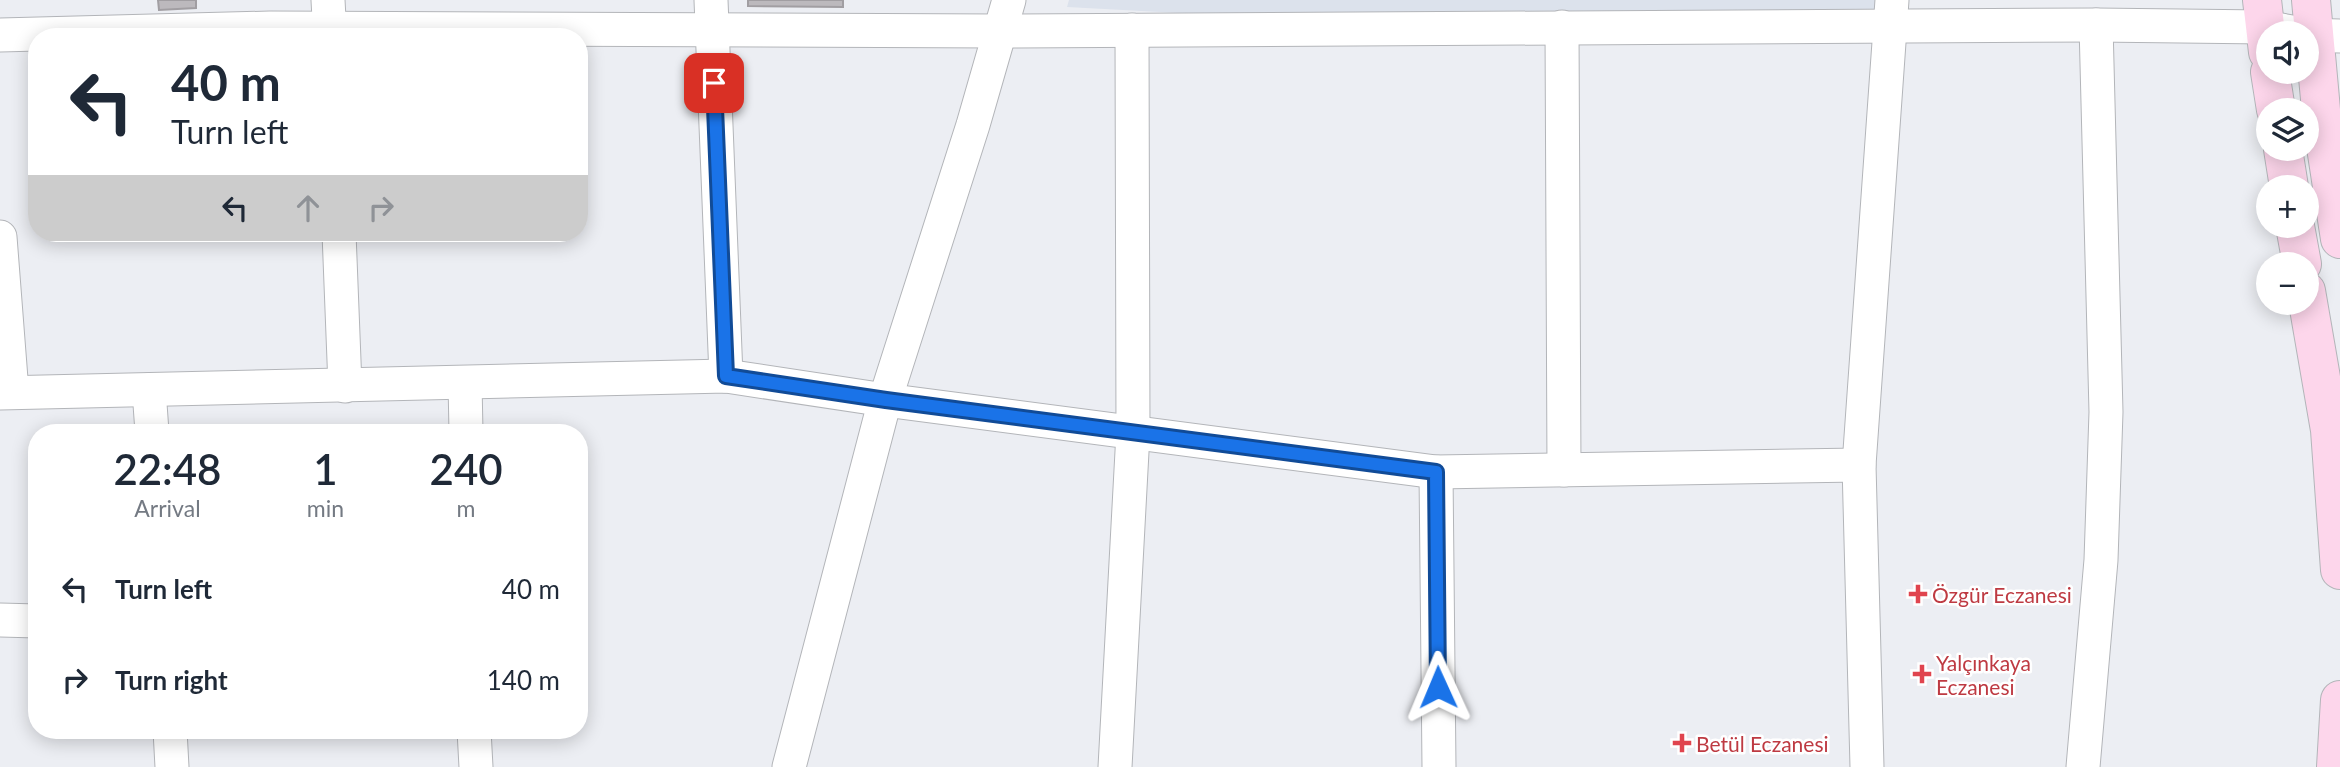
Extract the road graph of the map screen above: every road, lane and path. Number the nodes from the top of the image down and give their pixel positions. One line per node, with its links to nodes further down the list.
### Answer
1 (1009, 0): 10 (street)
2 (1891, 13): 5 (street); 6 (street); 27 (street)
3 (711, 15): 4 (street); 10 (street); 18 (street)
4 (329, 22): 8 (street)
5 (2096, 26): 7 (street); 42 (street)
6 (1562, 27): 9 (street); 28 (street)
7 (2256, 27)
8 (177, 28)
9 (1132, 30): 10 (street); 26 (street)
10 (1000, 31): 23 (street)
11 (28, 34): 12 (street)
12 (0, 35)
13 (2311, 84): 15 (main road)
14 (0, 237): 22 (street)
15 (2340, 239)
16 (339, 242): 20 (street)
17 (2310, 315): 30 (main road)
18 (726, 376): 19 (street); 23 (street)
19 (464, 383): 20 (street); 25 (street)
20 (345, 386): 21 (street)
21 (149, 390): 22 (street); 24 (street)
22 (6, 392)
23 (886, 400): 26 (street); 38 (street)
24 (151, 424)
25 (466, 424)
26 (1133, 433): 29 (street); 39 (street)
27 (1859, 465): 28 (street); 41 (street)
28 (1564, 470): 29 (street)
29 (1436, 472): 40 (street)
30 (2340, 570)
31 (0, 620): 32 (street)
32 (28, 621)
33 (2340, 700): 43 (main road)
34 (170, 739): 36 (street)
35 (474, 739): 37 (street)
36 (172, 767)
37 (475, 767)
38 (789, 767)
39 (1115, 767)
40 (1439, 767)
41 (1867, 767)
42 (2083, 767)
43 (2336, 767)

